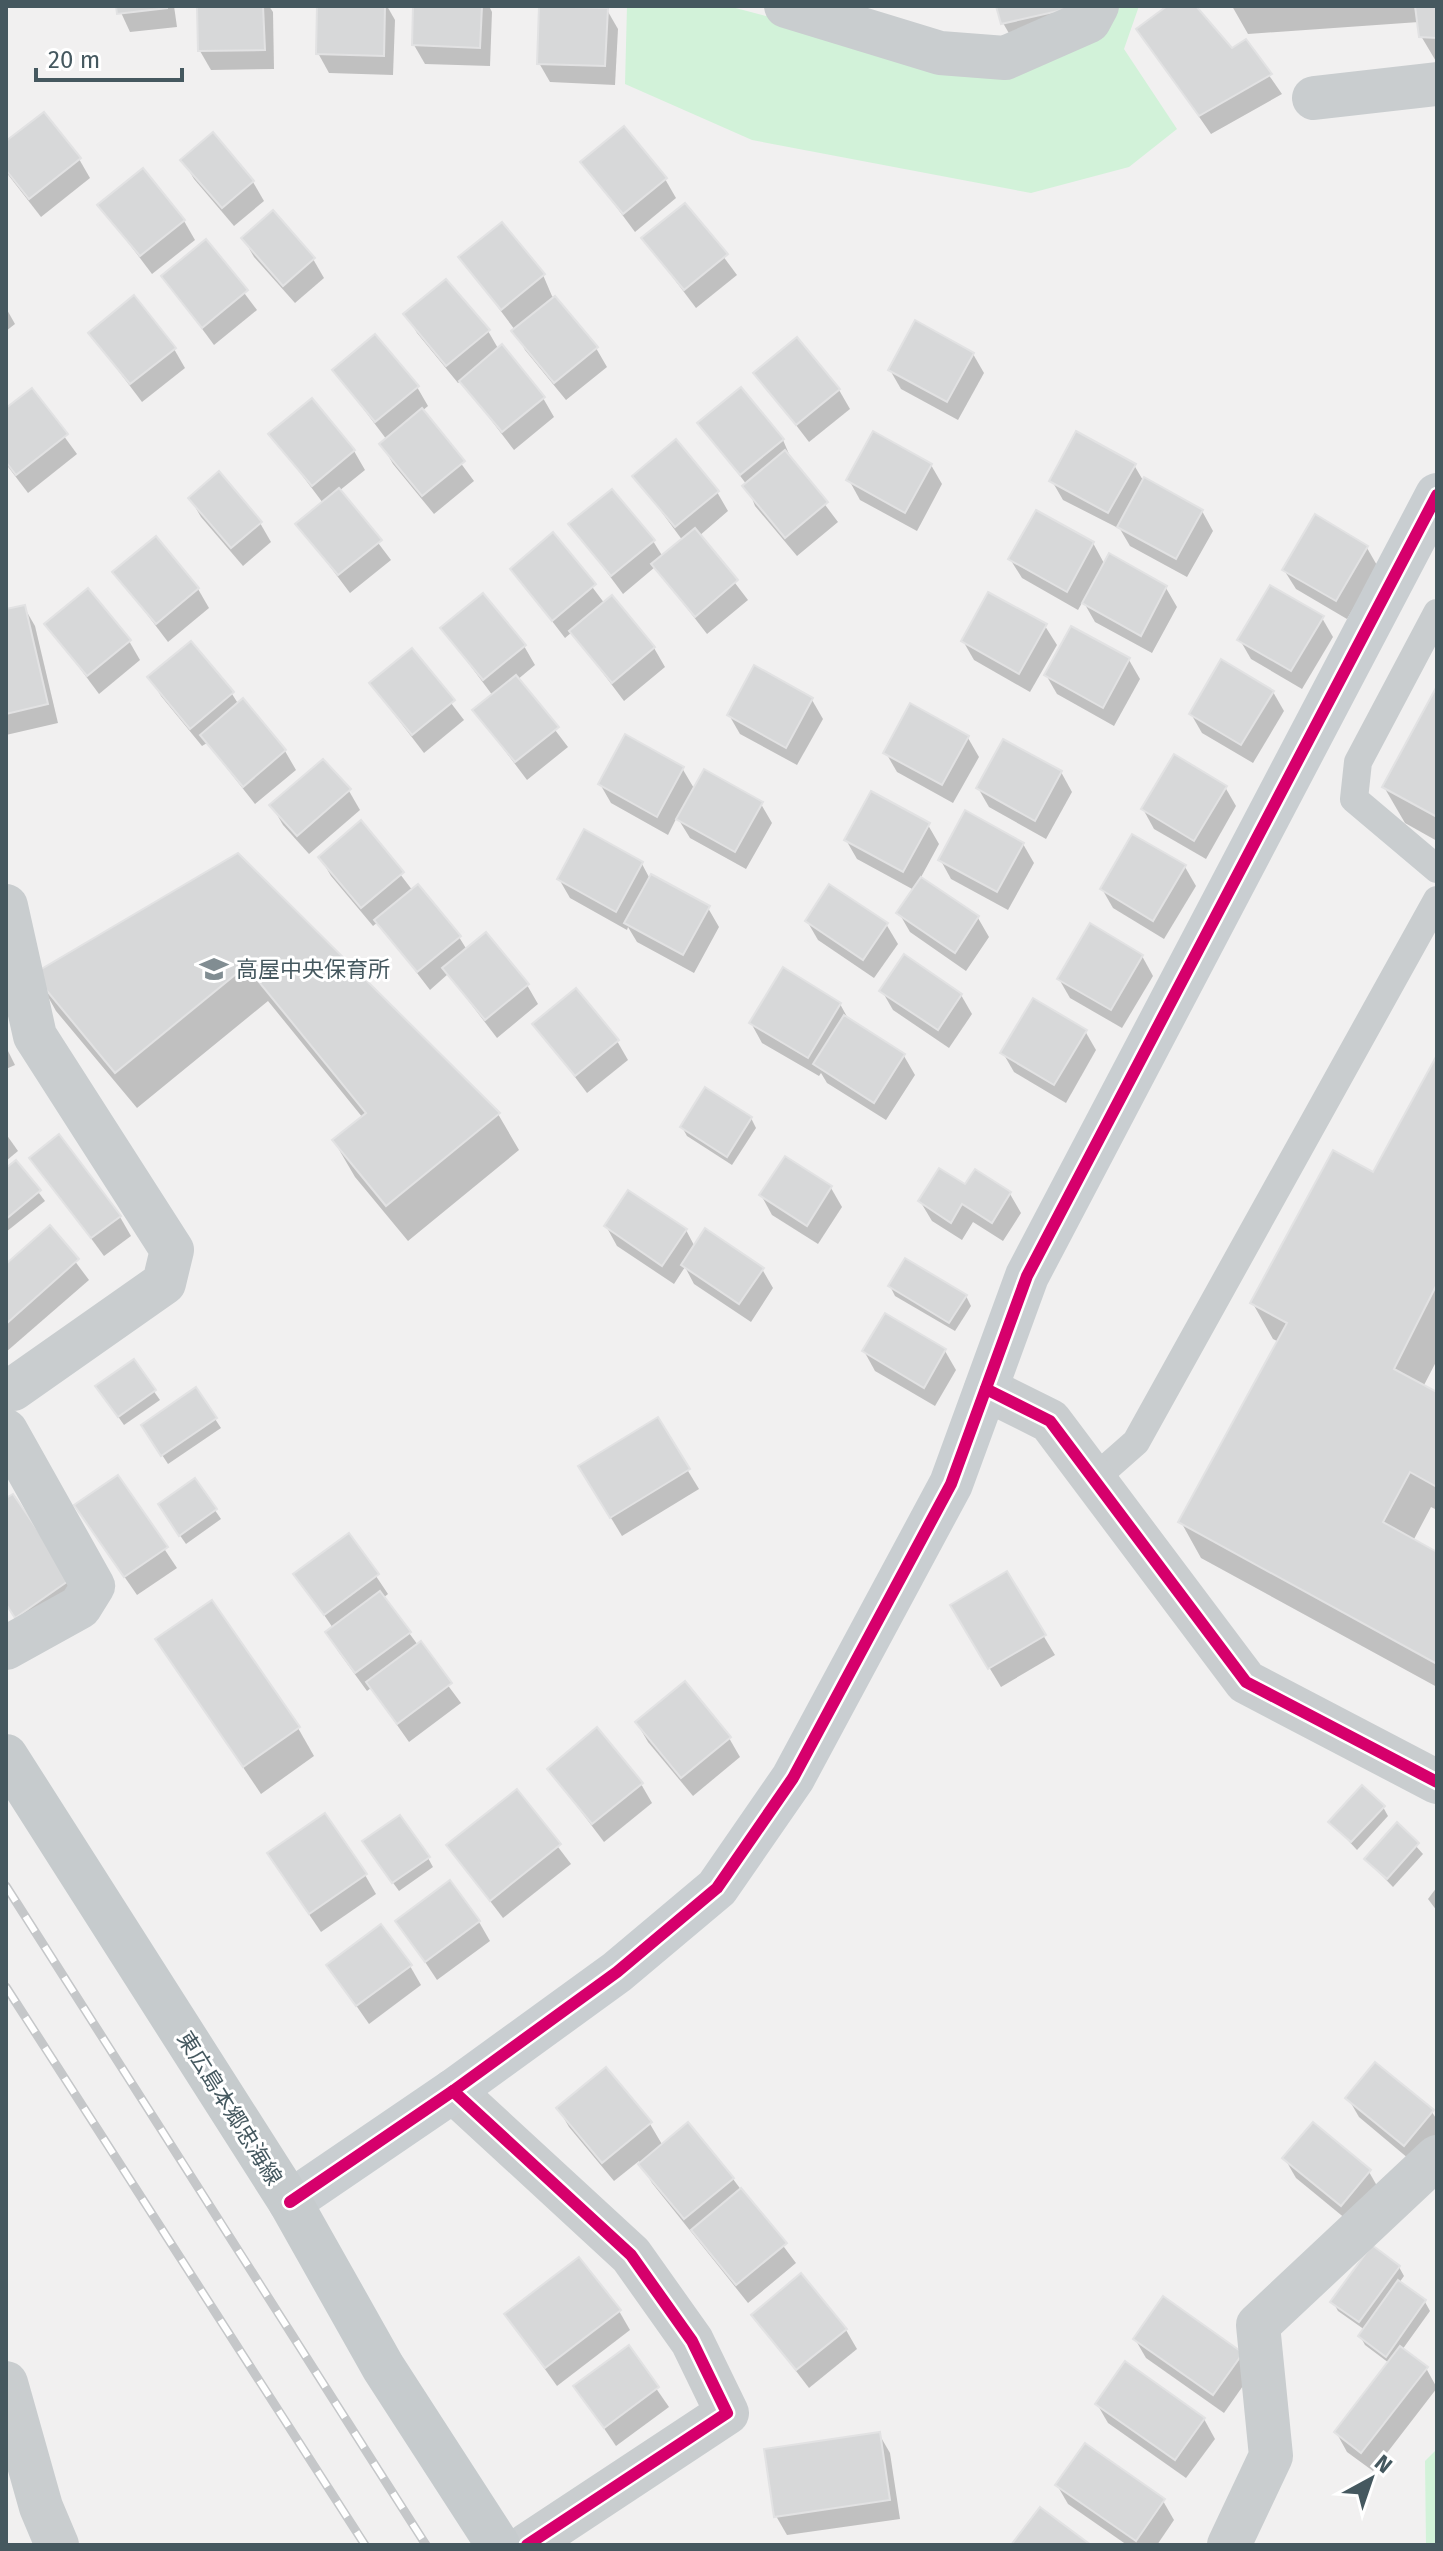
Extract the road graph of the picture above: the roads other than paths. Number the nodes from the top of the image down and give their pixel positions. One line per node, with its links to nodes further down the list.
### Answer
1 (786, 6): 2 (street)
2 (1097, 6)
3 (1437, 84): 4 (street)
4 (1314, 98)
5 (1437, 495): 11 (street)
6 (1437, 613): 7 (lane)
7 (1437, 869)
8 (1437, 900): 13 (lane)
9 (6, 906): 10 (street)
10 (6, 1388)
11 (986, 1389): 13 (street); 17 (street)
12 (6, 1431): 14 (street)
13 (1094, 1479): 16 (street)
14 (6, 1648)
15 (6, 1756): 19 (main road, 東広島本郷忠海線)
16 (1437, 1782)
17 (453, 2091): 19 (street); 23 (street)
18 (1437, 2157): 24 (street)
19 (290, 2202): 22 (main road, 東広島本郷忠海線)
20 (6, 2383): 21 (street)
21 (57, 2545)
22 (498, 2545)
23 (527, 2545)
24 (1229, 2545)

